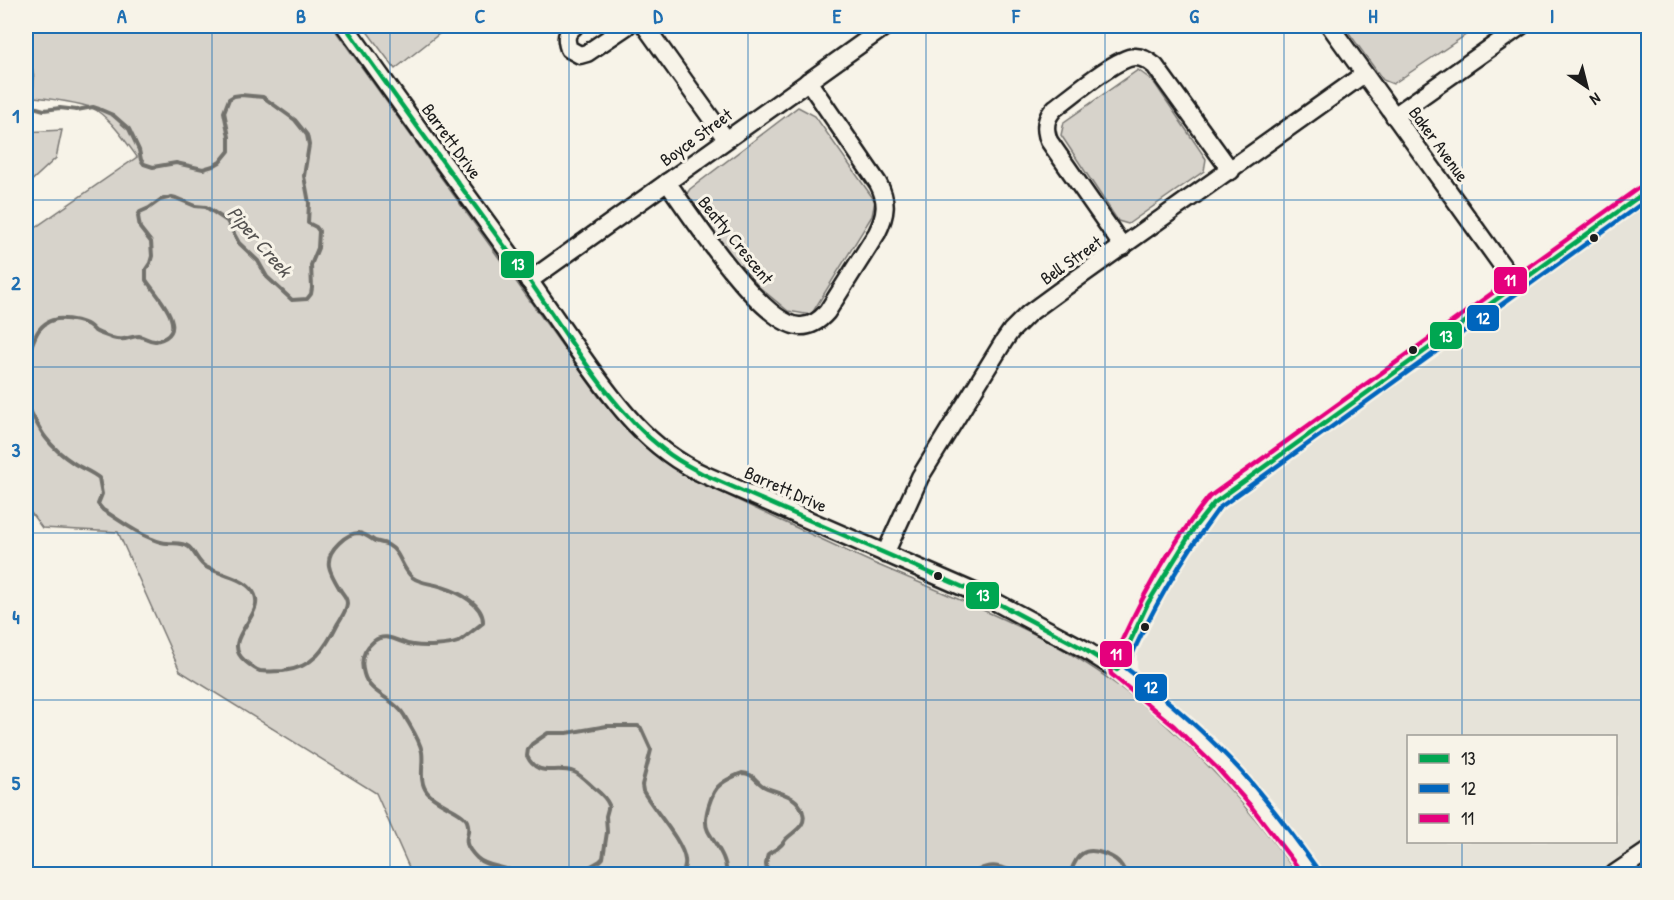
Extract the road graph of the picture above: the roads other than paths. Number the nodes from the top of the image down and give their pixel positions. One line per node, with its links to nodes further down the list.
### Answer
1 (345, 26): 16 (street, Barrett Drive)
2 (575, 26): 3 (street)
3 (627, 26)
4 (645, 26): 11 (street)
5 (886, 26): 9 (street, Boyce Street)
6 (1330, 26): 8 (street, Baker Avenue)
7 (1521, 26): 10 (street)
8 (1364, 74): 10 (street, Baker Avenue); 12 (street, Bell Street)
9 (808, 81): 11 (street, Boyce Street); 13 (street, Beatty Crescent)
10 (1394, 116): 17 (street, Baker Avenue)
11 (726, 140): 13 (street, Boyce Street)
12 (1231, 171): 15 (street, Bell Street); 15 (street)
13 (667, 182): 16 (street, Boyce Street)
14 (1648, 190): 17 (street)
15 (1123, 247): 18 (street, Bell Street)
16 (529, 280): 18 (street, Barrett Drive)
17 (1516, 285): 19 (street)
18 (885, 554): 19 (street, Barrett Drive)
19 (1117, 670): 21 (street, Barrett Drive)
20 (1648, 851): 22 (street)
21 (1312, 874)
22 (1614, 874)

